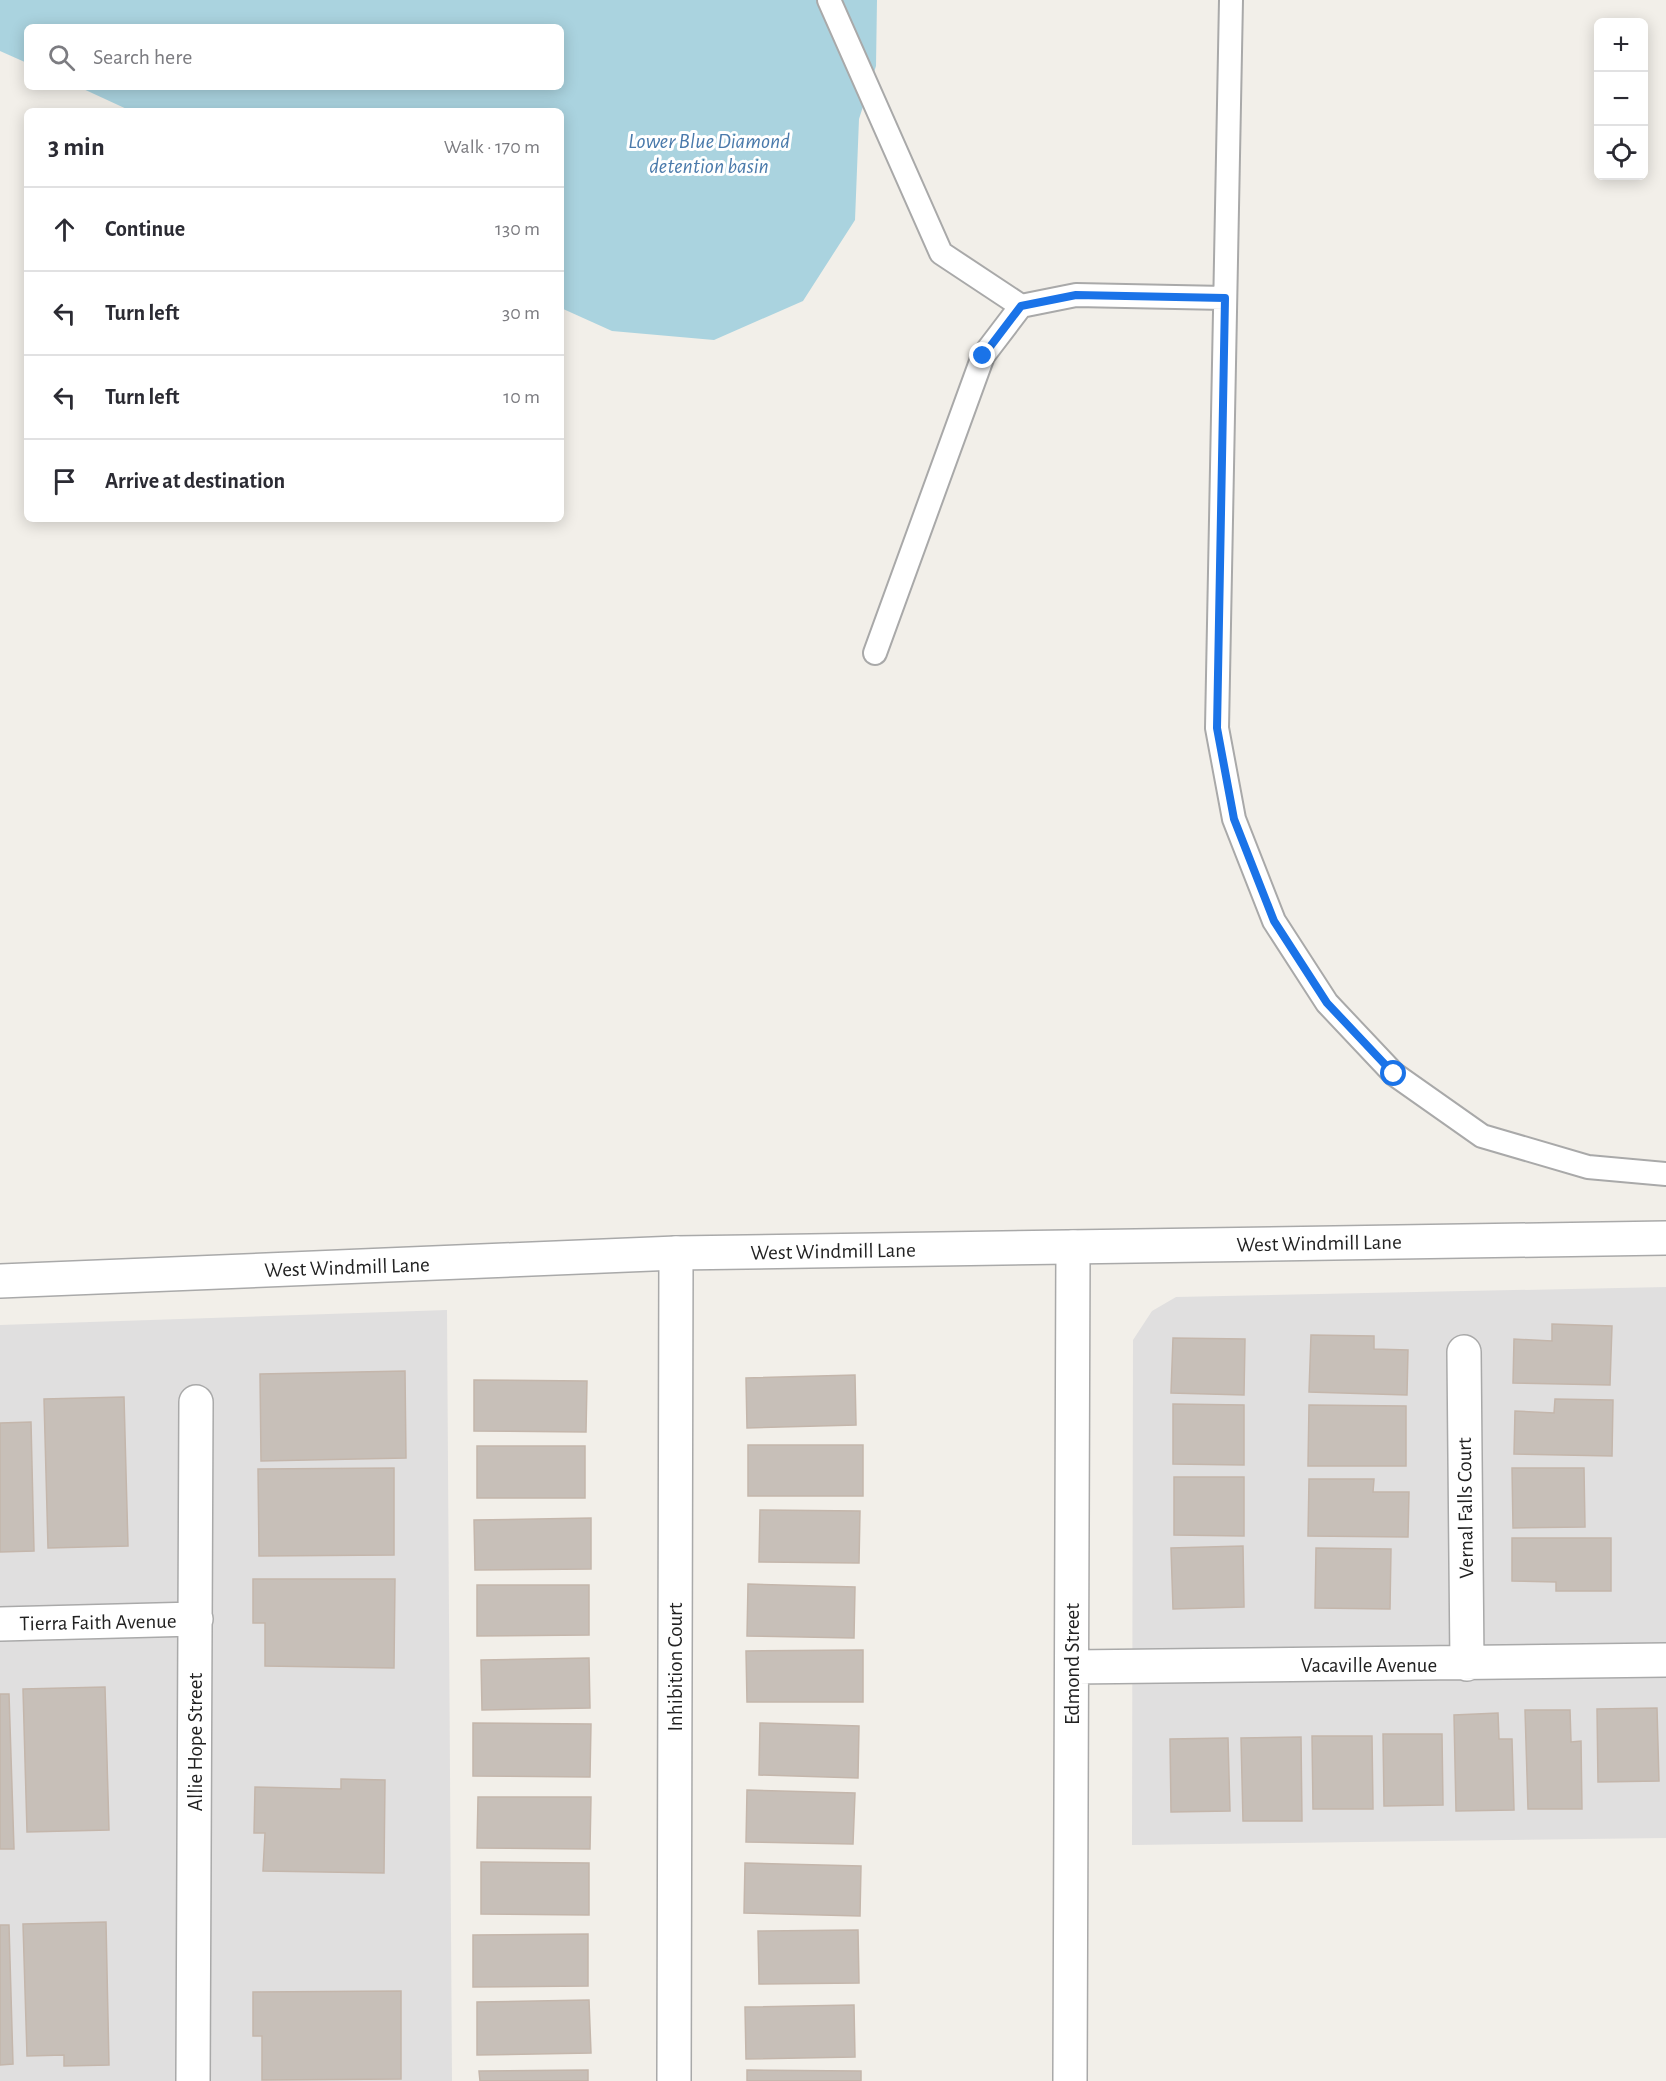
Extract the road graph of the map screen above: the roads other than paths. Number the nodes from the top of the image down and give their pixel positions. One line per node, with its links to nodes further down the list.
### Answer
1 (829, 0): 4 (lane)
2 (1232, 0): 3 (lane)
3 (1225, 298): 4 (lane); 6 (lane)
4 (1021, 306): 5 (lane)
5 (875, 653)
6 (1666, 1174)
7 (1666, 1238): 8 (street, West Windmill Lane)
8 (1073, 1247): 9 (street, West Windmill Lane); 17 (street, Edmond Street)
9 (676, 1253): 10 (street, West Windmill Lane); 19 (street, Inhibition Court)
10 (0, 1281)
11 (1464, 1352): 16 (street, Vernal Falls Court)
12 (196, 1402): 13 (street, Allie Hope Street)
13 (196, 1619): 14 (street, Tierra Faith Avenue); 18 (street, Allie Hope Street)
14 (0, 1624)
15 (1666, 1660): 16 (street, Vacaville Avenue)
16 (1467, 1664): 17 (street, Vacaville Avenue)
17 (1072, 1667): 20 (street, Edmond Street)
18 (193, 2081)
19 (674, 2081)
20 (1070, 2081)

